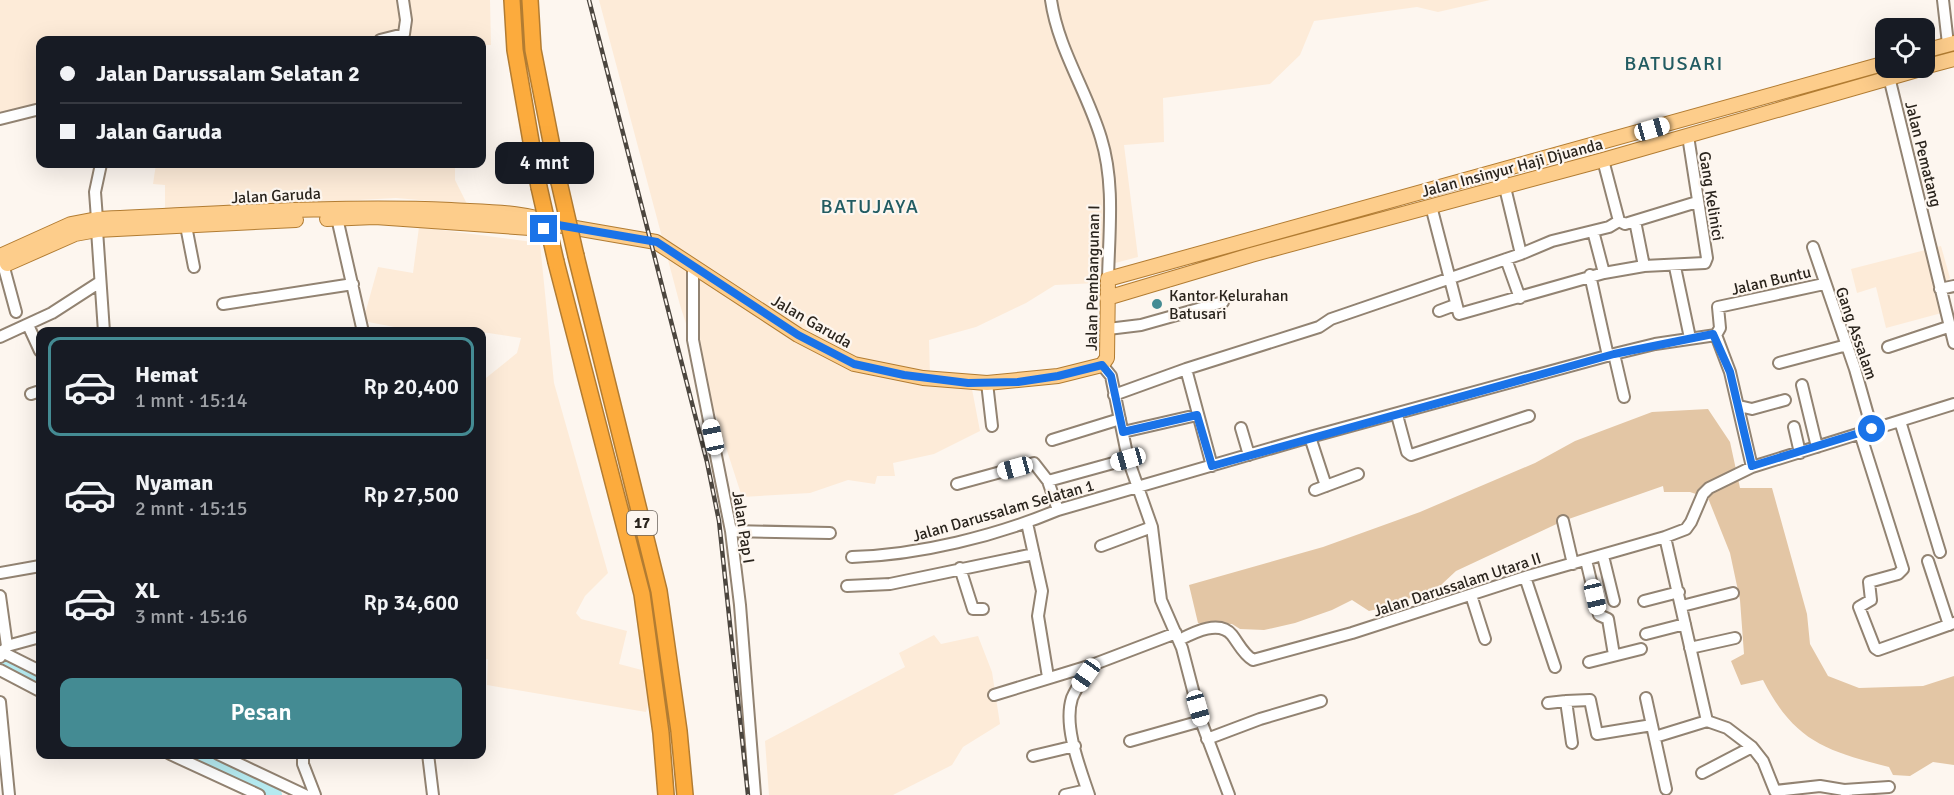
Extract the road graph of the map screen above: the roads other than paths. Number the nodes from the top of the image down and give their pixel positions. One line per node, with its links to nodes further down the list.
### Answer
1 (403, 0): 6 (street)
2 (512, 0): 183 (highway, 17, bridge)
3 (530, 0): 184 (highway, 17, bridge)
4 (1051, 0): 43 (street, Jalan Pembangunan I)
5 (1943, 0): 7 (street)
6 (396, 36)
7 (1951, 44): 8 (main road)
8 (1935, 48)
9 (1954, 59): 10 (main road, Jalan Insinyur Haji Djuanda)
10 (1935, 65)
11 (1875, 67): 14 (main road, Jalan Insinyur Haji Djuanda)
12 (1886, 78): 14 (main road, Jalan Insinyur Haji Djuanda)
13 (1890, 78): 49 (street, Jalan Pematang)
14 (1766, 105): 17 (main road, Jalan Insinyur Haji Djuanda); 20 (main road, Jalan Insinyur Haji Djuanda)
15 (36, 110): 16 (street)
16 (0, 119)
17 (1688, 136): 18 (main road, Jalan Insinyur Haji Djuanda); 22 (street, Gang Kelinici)
18 (1603, 160): 21 (main road, Jalan Insinyur Haji Djuanda); 29 (street)
19 (100, 168): 30 (street)
20 (1501, 171): 21 (street); 43 (main road, Jalan Insinyur Haji Djuanda)
21 (1505, 186): 23 (main road, Jalan Insinyur Haji Djuanda); 34 (street)
22 (1697, 202): 28 (street); 40 (street, Gang Kelinici)
23 (1431, 206): 44 (street); 50 (main road, Jalan Insinyur Haji Djuanda)
24 (375, 212): 25 (main road, Jalan Garuda); 26 (main road, Jalan Garuda); 37 (main road, Jalan Garuda)
25 (244, 218): 26 (main road, Jalan Garuda); 27 (main road, Jalan Garuda)
26 (337, 218): 46 (street)
27 (210, 219): 30 (main road, Jalan Garuda); 31 (main road, Jalan Garuda)
28 (1635, 220): 29 (street); 38 (street)
29 (1619, 221): 32 (street)
30 (97, 225): 31 (main road, Jalan Garuda); 36 (main road, Jalan Garuda); 45 (street)
31 (186, 225): 39 (street)
32 (1593, 231): 34 (street); 41 (street)
33 (1813, 247): 47 (street, Gang Assalam)
34 (1521, 254): 35 (street)
35 (1506, 259): 44 (street); 51 (street)
36 (1, 262): 56 (street)
37 (693, 266): 73 (main road, Jalan Garuda); 109 (street, Jalan Pap I)
38 (1644, 266): 40 (street); 41 (street)
39 (194, 267)
40 (1675, 267): 64 (street)
41 (1604, 273): 42 (street)
42 (1590, 275): 51 (street); 69 (street)
43 (1108, 279): 50 (main road, Jalan Pembangunan I)
44 (1448, 280): 54 (street); 72 (street)
45 (100, 282): 57 (street); 58 (street)
46 (353, 284): 53 (street); 59 (street)
47 (1824, 284): 62 (street, Jalan Buntu); 67 (street, Gang Assalam)
48 (1954, 286): 49 (street)
49 (1940, 289): 60 (street, Jalan Pematang)
50 (1107, 298): 61 (main road, Jalan Pembangunan I)
51 (1520, 298): 54 (street)
52 (1223, 302): 61 (street)
53 (223, 304)
54 (1455, 305): 55 (street)
55 (1439, 311)
56 (16, 312)
57 (28, 325): 63 (street); 65 (street)
58 (104, 327)
59 (362, 327)
60 (1948, 327): 66 (street, Jalan Pematang); 68 (street)
61 (1108, 329): 71 (main road, Jalan Pembangunan I)
62 (1716, 335): 64 (street, Jalan Darussalam Selatan 1); 79 (street)
63 (0, 337)
64 (1690, 338): 69 (street, Jalan Darussalam Selatan 1)
65 (36, 342)
66 (1954, 343)
67 (1847, 345): 70 (street); 88 (street, Gang Assalam)
68 (1888, 347)
69 (1611, 355): 76 (street); 80 (street, Jalan Darussalam Selatan 1)
70 (1779, 363)
71 (1102, 365): 73 (main road, Jalan Garuda); 75 (street, Jalan Pembangunan I)
72 (1186, 369): 75 (street); 81 (street)
73 (987, 383): 85 (street)
74 (1802, 385): 93 (street)
75 (1114, 395): 83 (street, Jalan Pembangunan I)
76 (1624, 396)
77 (1785, 400): 79 (street)
78 (1954, 404): 84 (street, Jalan Darussalam Utara II)
79 (1739, 406): 98 (street)
80 (1397, 414): 82 (street); 91 (street, Jalan Darussalam Selatan 1)
81 (1197, 415): 89 (street); 97 (street)
82 (1529, 416)
83 (1120, 419): 89 (street, Jalan Pembangunan I); 92 (street)
84 (1899, 421): 88 (street, Jalan Darussalam Utara II); 113 (street)
85 (992, 426)
86 (1241, 428): 95 (street)
87 (1794, 428): 94 (street)
88 (1872, 429): 90 (street, Jalan Darussalam Utara II)
89 (1123, 432): 96 (street, Jalan Pembangunan I)
90 (1860, 433): 93 (street, Jalan Darussalam Utara II); 134 (street)
91 (1310, 437): 95 (street, Jalan Darussalam Selatan 1); 102 (street)
92 (1052, 440)
93 (1816, 447): 94 (street, Jalan Darussalam Utara II)
94 (1800, 453): 98 (street, Jalan Darussalam Utara II)
95 (1249, 455): 97 (street, Jalan Darussalam Selatan 1)
96 (1128, 459): 100 (street); 103 (street, Jalan Pembangunan I)
97 (1212, 466): 103 (street, Jalan Darussalam Selatan 1)
98 (1752, 466): 111 (street, Jalan Darussalam Utara II)
99 (1358, 474): 102 (street)
100 (1048, 481): 101 (street); 105 (street)
101 (957, 484)
102 (1326, 486): 104 (street)
103 (1138, 489): 105 (street, Jalan Darussalam Selatan 1); 108 (street, Jalan Pembangunan I)
104 (1315, 490)
105 (1058, 510): 107 (street, Jalan Darussalam Selatan 1)
106 (1563, 521): 119 (street)
107 (1027, 523): 114 (street); 116 (street, Jalan Darussalam Selatan 1)
108 (1152, 527): 112 (street); 136 (street, Jalan Pembangunan I)
109 (731, 531): 110 (street); 185 (street, Jalan Pap I)
110 (830, 533)
111 (1665, 537): 115 (street, Jalan Darussalam Utara II); 125 (street)
112 (1101, 546)
113 (1940, 552)
114 (1034, 554): 121 (street); 149 (street)
115 (1603, 556): 117 (street, Jalan Darussalam Utara II); 129 (street)
116 (852, 557)
117 (1586, 560): 119 (street, Jalan Darussalam Utara II); 143 (street)
118 (1929, 561): 134 (street)
119 (1573, 564): 123 (street, Jalan Darussalam Utara II)
120 (36, 567): 122 (street)
121 (960, 568): 124 (street); 132 (street)
122 (0, 573)
123 (1525, 577): 127 (street, Jalan Darussalam Utara II); 146 (street)
124 (847, 586)
125 (1679, 592): 130 (street); 131 (street)
126 (1733, 593): 131 (street)
127 (1471, 595): 136 (street, Jalan Darussalam Utara II); 139 (street)
128 (0, 596): 142 (street)
129 (1614, 601)
130 (1644, 601)
131 (1682, 606): 133 (street)
132 (983, 609)
133 (1685, 624): 135 (street); 140 (street)
134 (1952, 624)
135 (1646, 634)
136 (1177, 636): 145 (street); 157 (street, Jalan Pembangunan I)
137 (1735, 638): 140 (street)
138 (36, 639): 142 (street)
139 (1485, 639)
140 (1690, 648): 158 (street)
141 (1641, 649): 143 (street)
142 (2, 653): 147 (street)
143 (1614, 656): 144 (street)
144 (1589, 662)
145 (1092, 665): 149 (street); 164 (street)
146 (1555, 667)
147 (36, 669)
148 (0, 670): 150 (street)
149 (1048, 677): 151 (street)
150 (36, 689)
151 (994, 695)
152 (1646, 698): 159 (street)
153 (1566, 700): 156 (street); 159 (street); 163 (street)
154 (1321, 701): 161 (street)
155 (0, 702): 178 (street)
156 (1548, 703)
157 (1201, 721): 161 (street, Jalan Pembangunan I); 162 (street)
158 (1707, 721): 160 (street); 165 (street)
159 (1652, 725): 160 (street)
160 (1654, 737): 173 (street)
161 (1207, 739): 187 (street, Jalan Pembangunan I)
162 (1130, 741)
163 (1572, 743)
164 (1075, 746): 166 (street); 175 (street)
165 (1752, 747): 171 (street); 176 (street)
166 (1033, 756)
167 (181, 759): 179 (street)
168 (229, 759): 180 (street)
169 (303, 759): 181 (street)
170 (429, 759): 182 (street)
171 (1702, 773)
172 (1889, 787): 177 (street)
173 (1666, 789)
174 (1821, 791): 176 (street); 177 (street)
175 (1088, 792): 186 (street)
176 (1771, 793)
177 (1846, 793)
178 (9, 795)
179 (259, 795)
180 (305, 795)
181 (315, 795)
182 (433, 795)
183 (666, 795)
184 (685, 795)
185 (755, 795)
186 (1065, 795)
187 (1228, 795)

